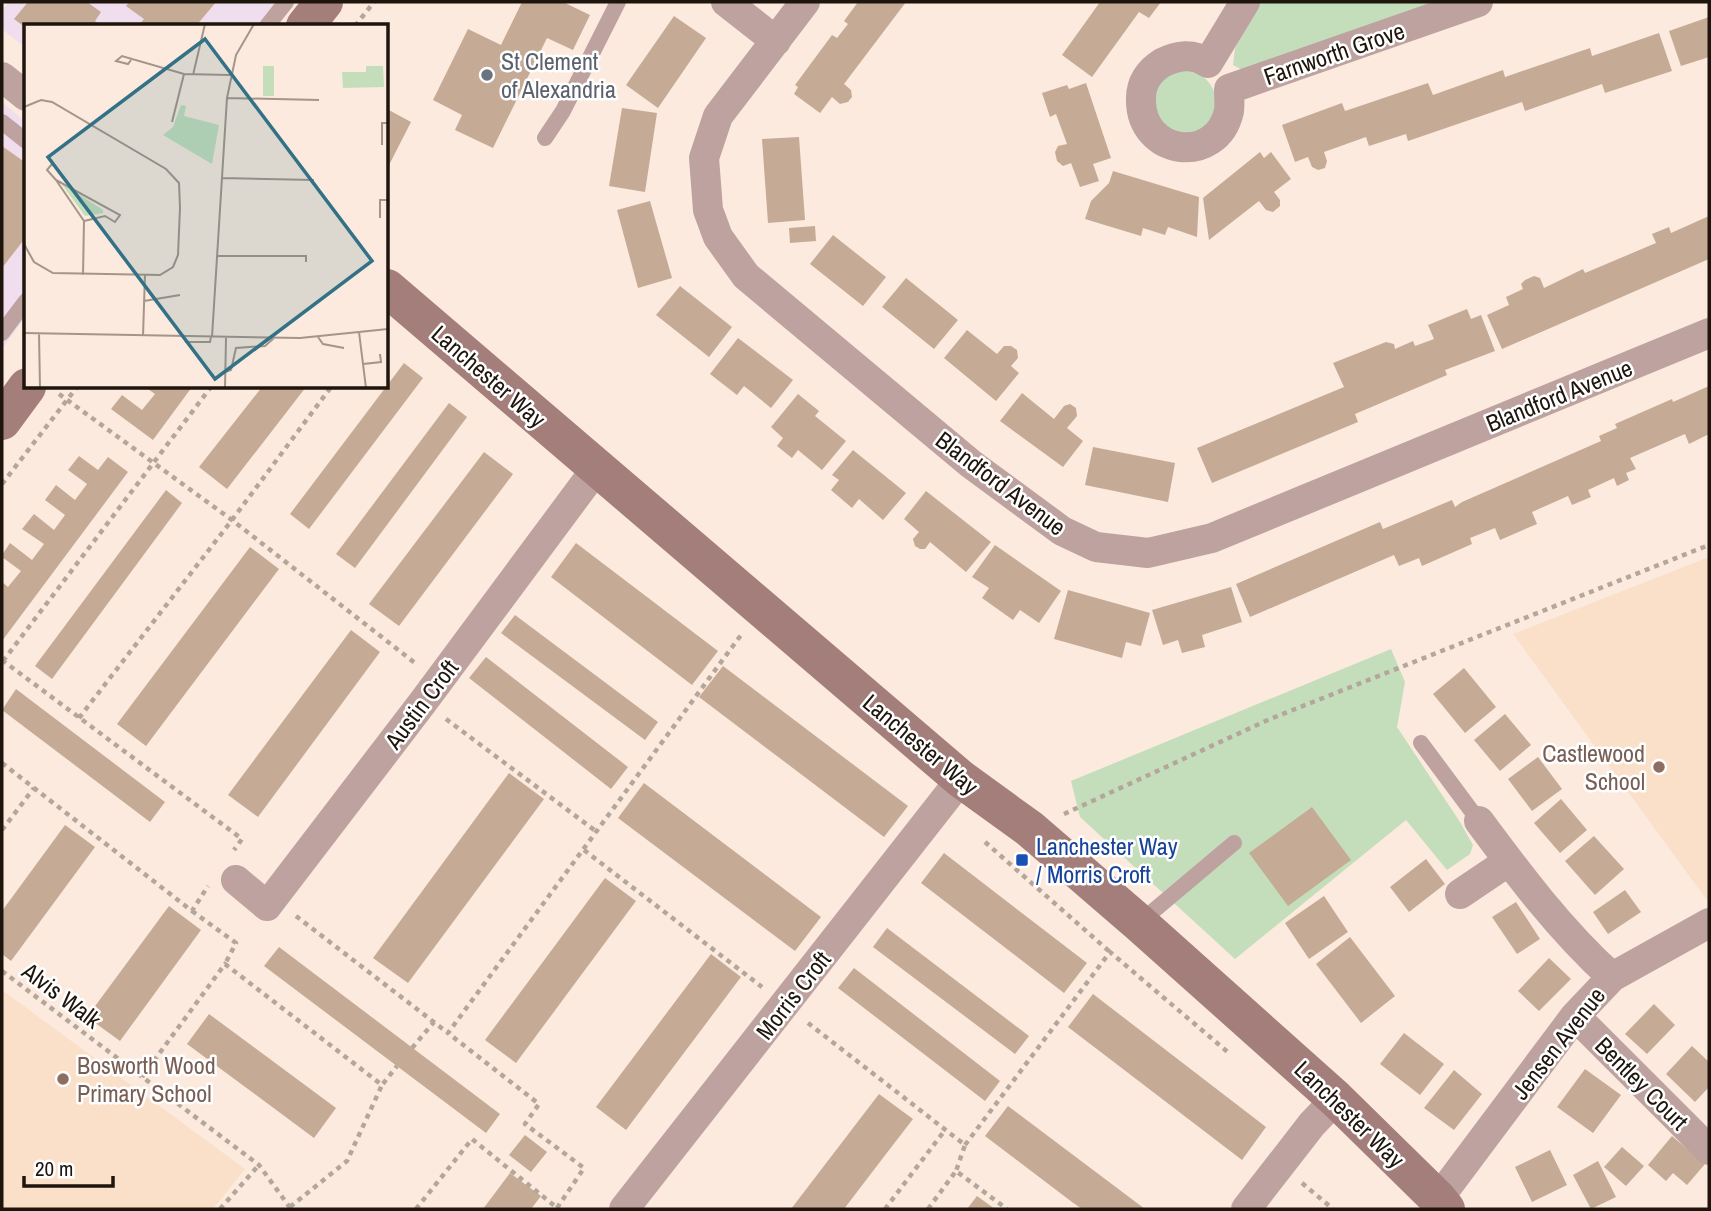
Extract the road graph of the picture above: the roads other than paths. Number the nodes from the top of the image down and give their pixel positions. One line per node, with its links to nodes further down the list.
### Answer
1 (618, 2): 14 (lane)
2 (726, 2): 8 (street)
3 (805, 2): 8 (street, Blandford Avenue)
4 (1245, 2): 9 (street)
5 (1479, 2): 11 (street, Farnworth Grove)
6 (309, 7): 7 (lane)
7 (271, 24)
8 (776, 41): 18 (street, Blandford Avenue)
9 (1208, 62): 11 (street); 11 (street)
10 (2, 77): 12 (street)
11 (1229, 89)
12 (24, 94)
13 (2, 122): 15 (lane)
14 (545, 138)
15 (24, 139)
16 (388, 289): 22 (street, Lanchester Way)
17 (24, 304): 19 (lane)
18 (1709, 332)
19 (2, 333)
20 (26, 388): 21 (street)
21 (2, 421)
22 (596, 469): 24 (street, Lanchester Way); 28 (street, Austin Croft)
23 (1421, 743): 25 (lane)
24 (961, 779): 30 (street, Lanchester Way); 37 (street, Morris Croft)
25 (1479, 821): 27 (street)
26 (1234, 843): 30 (lane)
27 (1509, 861): 29 (street); 32 (street)
28 (227, 875)
29 (1460, 894)
30 (1139, 923): 34 (street, Lanchester Way)
31 (1709, 923): 32 (street, Jensen Avenue)
32 (1612, 977): 33 (street, Jensen Avenue)
33 (1576, 1016): 35 (street, Bentley Court); 36 (street, Jensen Avenue)
34 (1336, 1098): 36 (street, Lanchester Way); 38 (street)
35 (1709, 1150)
36 (1442, 1204)
37 (624, 1209)
38 (1247, 1209)

